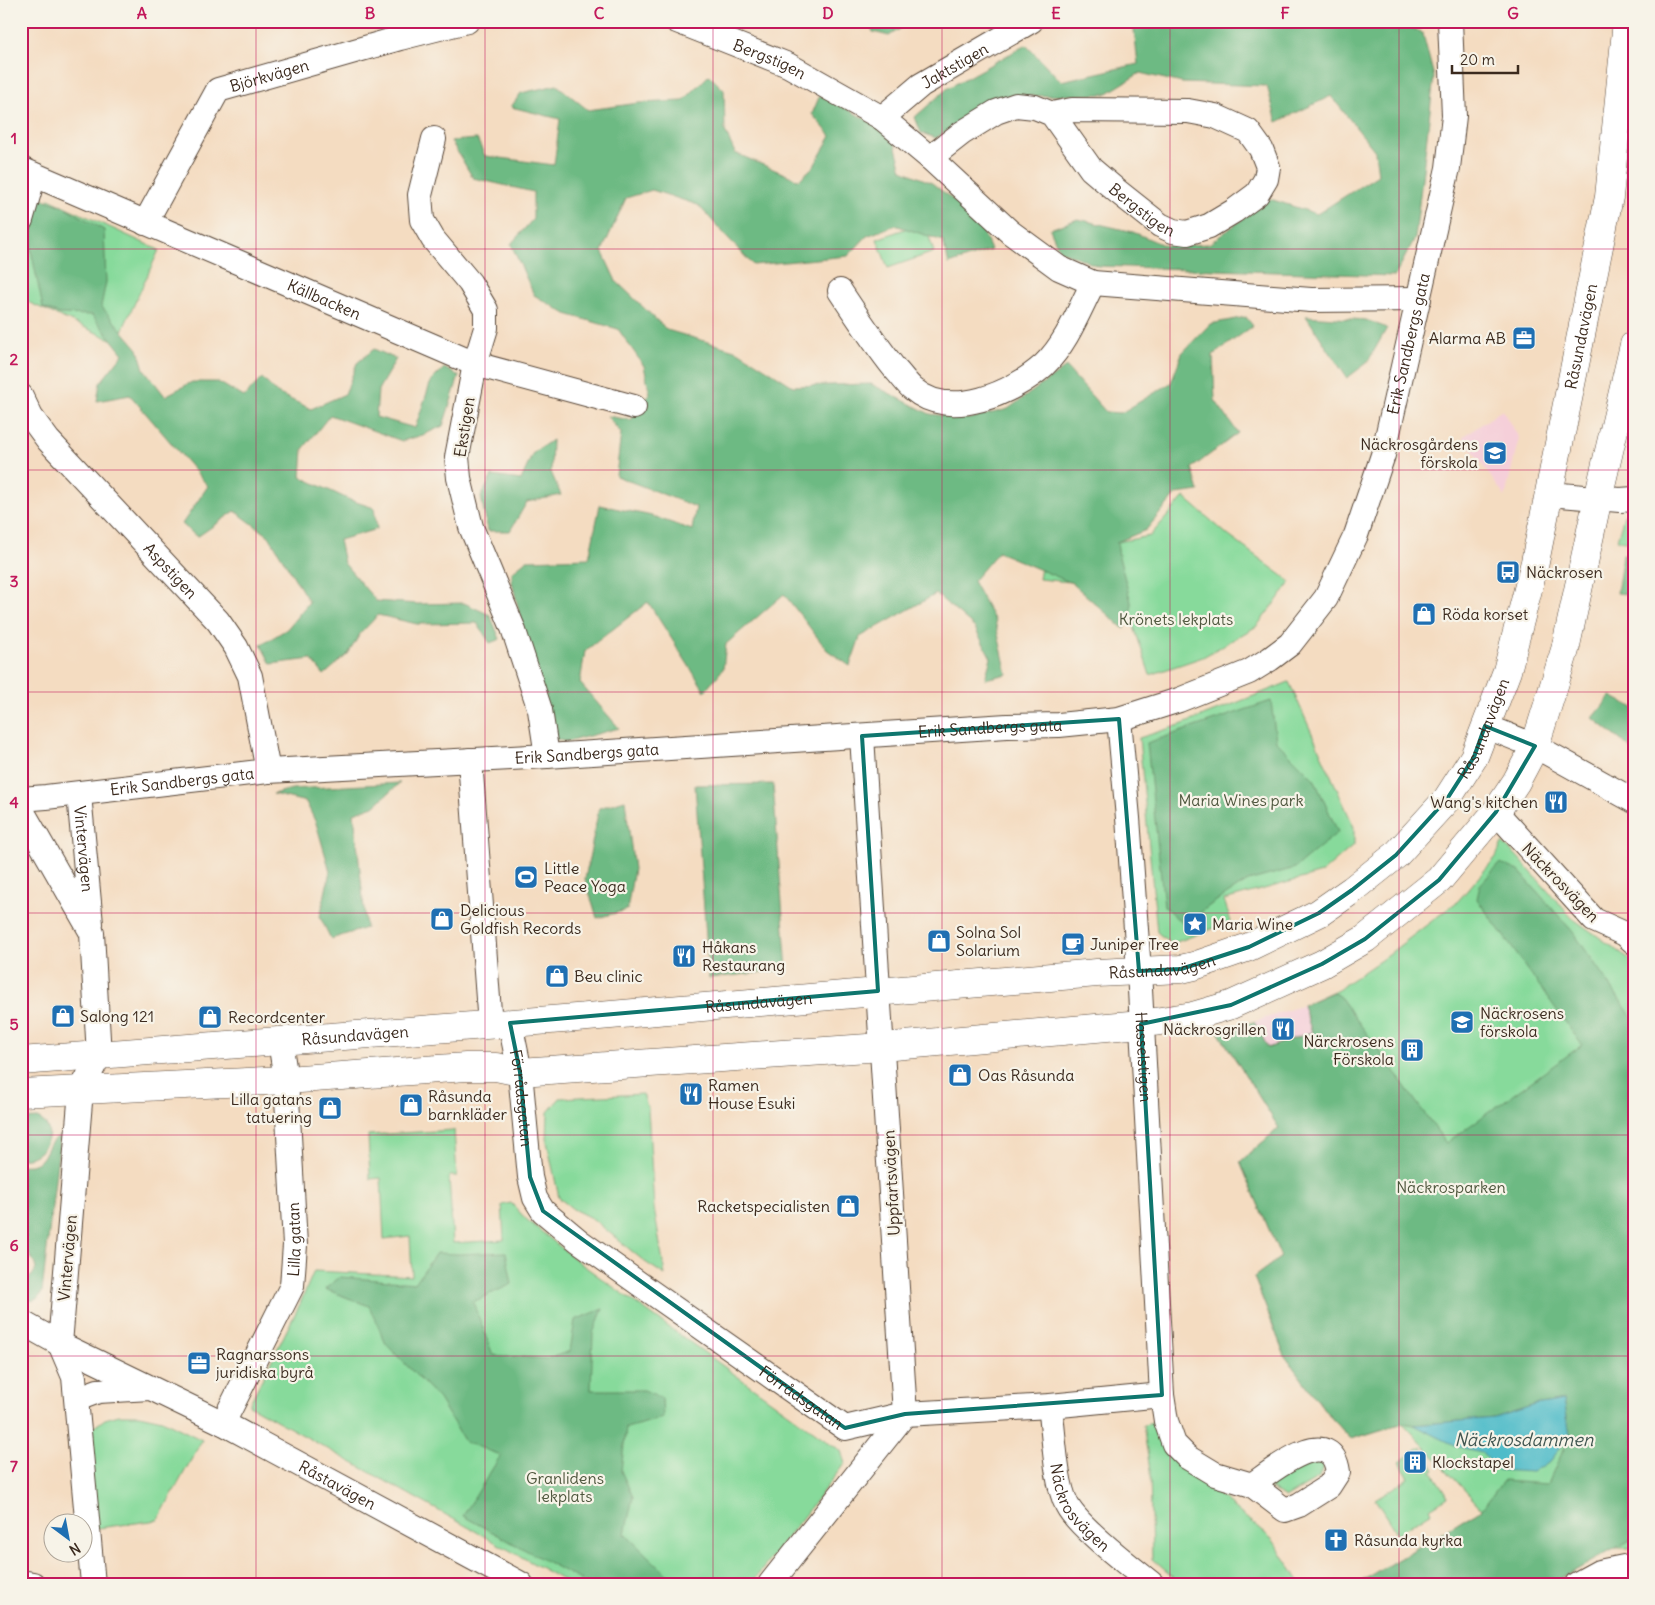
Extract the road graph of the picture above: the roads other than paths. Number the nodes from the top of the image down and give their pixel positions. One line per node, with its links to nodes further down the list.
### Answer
1 (467, 21): 6 (street, Björkvägen)
2 (677, 21): 8 (street, Bergstigen)
3 (1031, 21): 8 (street, Jaktstigen)
4 (1450, 21): 16 (street, Erik Sandbergs gata)
5 (1627, 21): 21 (street, Råsundavägen)
6 (398, 30): 13 (street, Björkvägen)
7 (1052, 114): 7 (street, Bergstigen); 10 (street, Bergstigen)
8 (882, 118): 10 (street, Bergstigen)
9 (434, 139): 18 (street, Ekstigen)
10 (930, 158): 14 (street, Bergstigen)
11 (28, 172): 12 (street); 13 (street, Källbacken)
12 (21, 220)
13 (145, 223): 18 (street, Källbacken)
14 (1093, 283): 15 (street); 16 (street, Bergstigen)
15 (840, 291)
16 (1419, 299): 24 (street, Erik Sandbergs gata)
17 (1634, 345): 22 (street)
18 (475, 364): 20 (street, Källbacken); 28 (street, Ekstigen)
19 (21, 396): 30 (street, Aspstigen)
20 (634, 407)
21 (1549, 494): 22 (street); 25 (street, Råsundavägen)
22 (1598, 498): 23 (street); 27 (street)
23 (1634, 499)
24 (1119, 719): 26 (street, Erik Sandbergs gata); 38 (street, Hasselstigen)
25 (1485, 726): 27 (street); 38 (street, Råsundavägen)
26 (862, 736): 28 (street, Erik Sandbergs gata); 39 (street, Uppfartsvägen)
27 (1535, 746): 33 (street); 35 (street)
28 (547, 756): 29 (street, Erik Sandbergs gata)
29 (470, 760): 30 (street, Erik Sandbergs gata); 40 (street, Förrådsgatan)
30 (268, 771): 31 (street, Erik Sandbergs gata)
31 (79, 794): 32 (street, Erik Sandbergs gata); 36 (street, Vintervägen)
32 (21, 799)
33 (1634, 801)
34 (21, 809): 36 (street, Vintervägen)
35 (1496, 812): 37 (street, Näckrosvägen); 41 (street)
36 (77, 886): 44 (street, Vintervägen)
37 (1634, 942)
38 (1139, 971): 39 (street, Råsundavägen); 41 (street, Hasselstigen)
39 (878, 991): 40 (street, Råsundavägen); 43 (street, Uppfartsvägen)
40 (500, 1024): 42 (street, Råsundavägen); 46 (street, Förrådsgatan)
41 (1141, 1024): 43 (street); 53 (street, Hasselstigen)
42 (280, 1041): 44 (street, Råsundavägen); 47 (street, Lilla gatan)
43 (882, 1048): 46 (street); 56 (street, Uppfartsvägen)
44 (99, 1056): 45 (street, Råsundavägen); 48 (street, Vintervägen)
45 (21, 1061)
46 (520, 1072): 47 (street); 56 (street, Förrådsgatan)
47 (286, 1080): 48 (street); 57 (street, Lilla gatan)
48 (81, 1090): 49 (street); 51 (street, Vintervägen)
49 (21, 1094)
50 (21, 1322): 51 (street, Råstavägen)
51 (60, 1344): 52 (street, Råstavägen); 54 (street, Vintervägen)
52 (152, 1388): 54 (street, Råstavägen); 57 (street, Råstavägen)
53 (1162, 1395): 55 (street, Förrådsgatan); 58 (street)
54 (77, 1399): 62 (street, Vintervägen)
55 (1050, 1406): 56 (street, Förrådsgatan); 65 (street, Näckrosvägen)
56 (905, 1414): 64 (street)
57 (223, 1423): 63 (street, Råstavägen)
58 (1252, 1485)
59 (1634, 1565): 66 (street)
60 (21, 1582): 61 (street)
61 (32, 1584)
62 (93, 1584)
63 (521, 1584)
64 (770, 1584)
65 (1152, 1584)
66 (1577, 1584)

